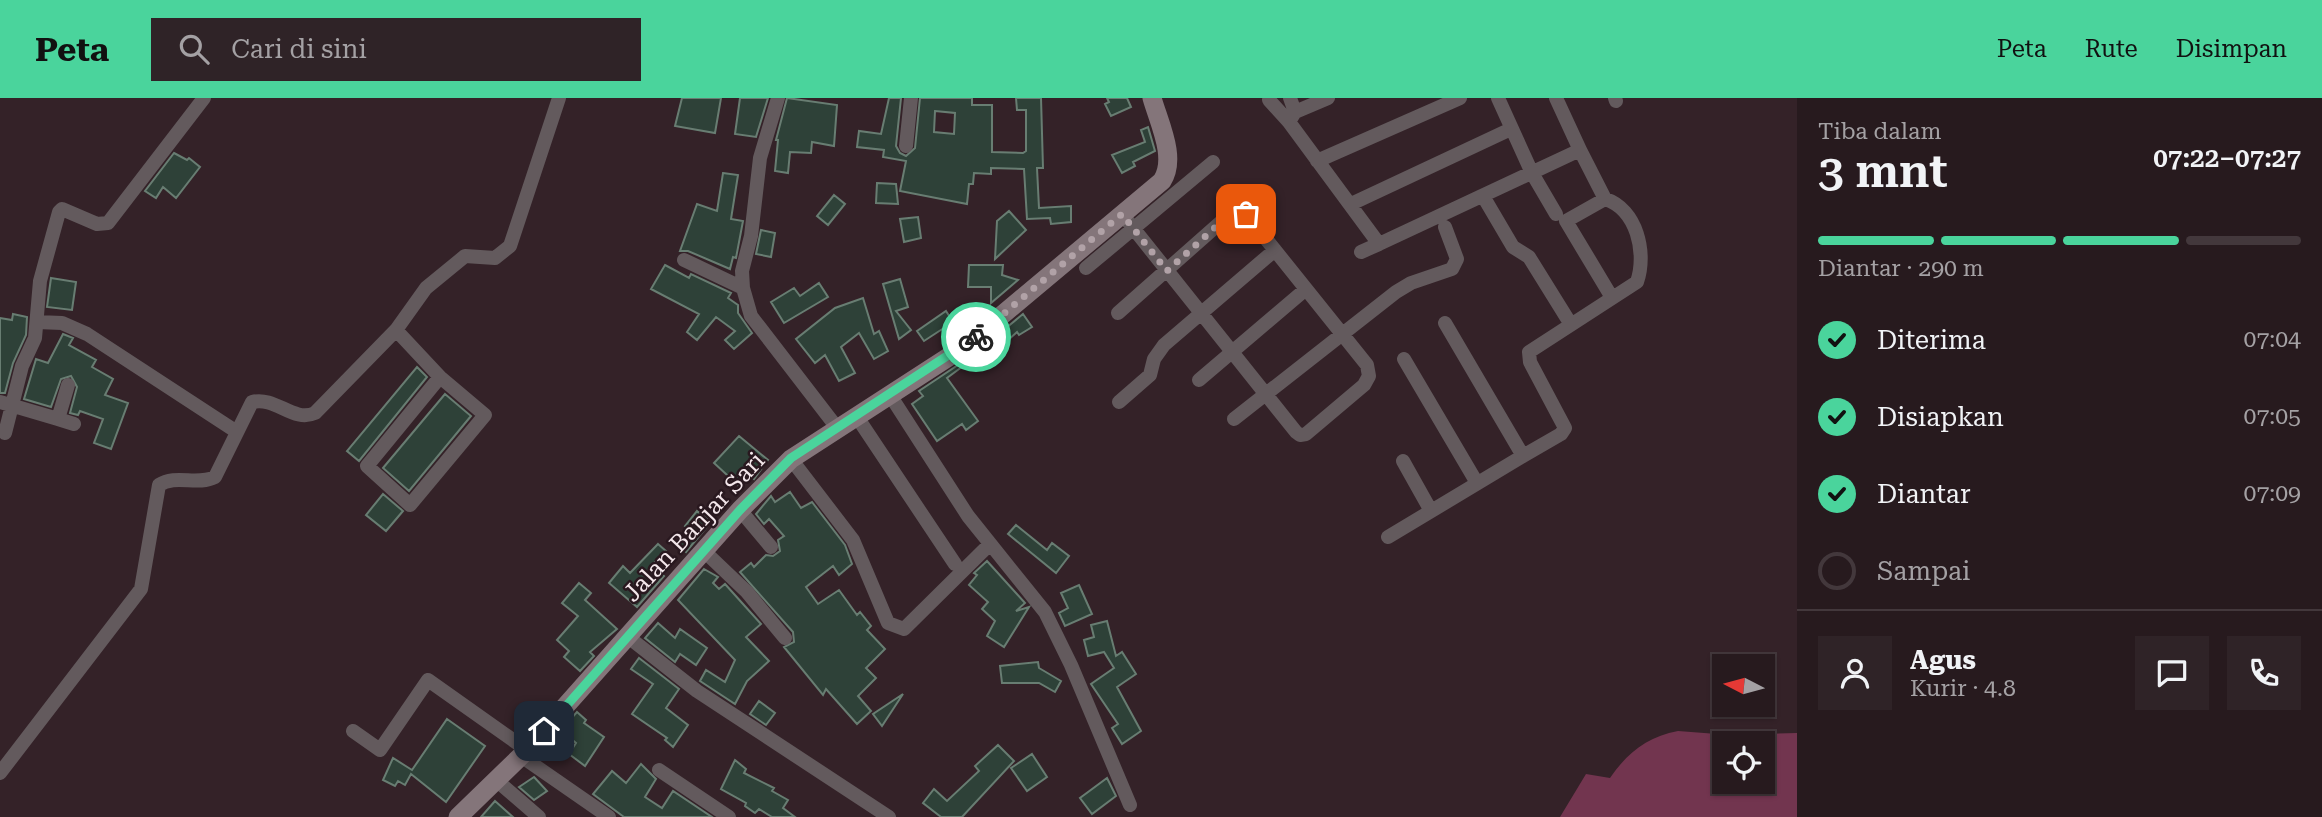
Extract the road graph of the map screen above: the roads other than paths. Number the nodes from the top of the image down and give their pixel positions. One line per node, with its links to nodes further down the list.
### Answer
1 (204, 98): 36 (street)
2 (559, 98): 39 (street)
3 (778, 98): 31 (street)
4 (911, 98): 14 (street)
5 (1152, 98): 23 (street, Jalan Banjar Sari)
6 (1328, 98): 12 (street)
7 (1461, 98): 11 (street)
8 (1498, 98): 13 (street)
9 (1556, 98): 15 (street)
10 (1269, 100): 12 (street)
11 (1443, 101): 16 (street)
12 (1291, 111): 16 (street)
13 (1511, 129): 18 (street); 21 (street)
14 (906, 146)
15 (1580, 150): 18 (street); 20 (street)
16 (1317, 161): 21 (street)
17 (1213, 162): 23 (street)
18 (1532, 173): 19 (street); 22 (street)
19 (1483, 196): 25 (street); 38 (street)
20 (1605, 199): 33 (street); 33 (street)
21 (1351, 204): 25 (street)
22 (1556, 214)
23 (1128, 221): 29 (street); 30 (street); 47 (street, Jalan Banjar Sari)
24 (1445, 227): 40 (street)
25 (1379, 244): 27 (street)
26 (1275, 250): 30 (street); 32 (street); 35 (street)
27 (1361, 252)
28 (684, 260): 31 (street)
29 (1086, 268)
30 (1167, 271): 34 (street); 35 (street)
31 (743, 288): 54 (street)
32 (1306, 289): 40 (street); 41 (street)
33 (1611, 296): 38 (street)
34 (1118, 313)
35 (1201, 313): 41 (street); 48 (street)
36 (37, 322): 49 (street); 55 (street)
37 (1445, 323): 57 (street)
38 (1570, 323): 57 (street)
39 (396, 330): 43 (street); 55 (street)
40 (1341, 333): 46 (street); 46 (street)
41 (1232, 352): 44 (street); 46 (street)
42 (1404, 359): 60 (street)
43 (440, 377): 43 (street)
44 (1199, 380)
45 (68, 385): 51 (street)
46 (1265, 393): 52 (street)
47 (890, 395): 50 (street, Jalan Banjar Sari); 64 (street)
48 (1119, 402)
49 (6, 403): 51 (street); 56 (street)
50 (857, 417): 54 (street, Jalan Banjar Sari); 67 (street)
51 (58, 419): 53 (street)
52 (1234, 419)
53 (74, 424)
54 (838, 429): 58 (street, Jalan Banjar Sari)
55 (237, 432): 73 (street)
56 (5, 433)
57 (1522, 456): 60 (street)
58 (791, 458): 61 (street, Jalan Banjar Sari); 64 (street)
59 (1403, 461): 62 (street)
60 (1477, 483): 62 (street)
61 (740, 510): 65 (street); 66 (street, Jalan Banjar Sari)
62 (1431, 511): 63 (street)
63 (1388, 537)
64 (989, 545): 75 (street)
65 (771, 547)
66 (704, 551): 68 (street, Jalan Banjar Sari); 69 (street)
67 (955, 564)
68 (627, 636): 71 (street, Jalan Banjar Sari); 80 (street)
69 (785, 638)
70 (353, 731): 71 (street)
71 (524, 753): 74 (street, Jalan Banjar Sari); 78 (street)
72 (659, 770): 79 (street)
73 (0, 773)
74 (496, 780): 76 (street, Jalan Banjar Sari); 77 (street)
75 (1130, 805)
76 (458, 817)
77 (539, 817)
78 (609, 817)
79 (729, 817)
80 (889, 817)

